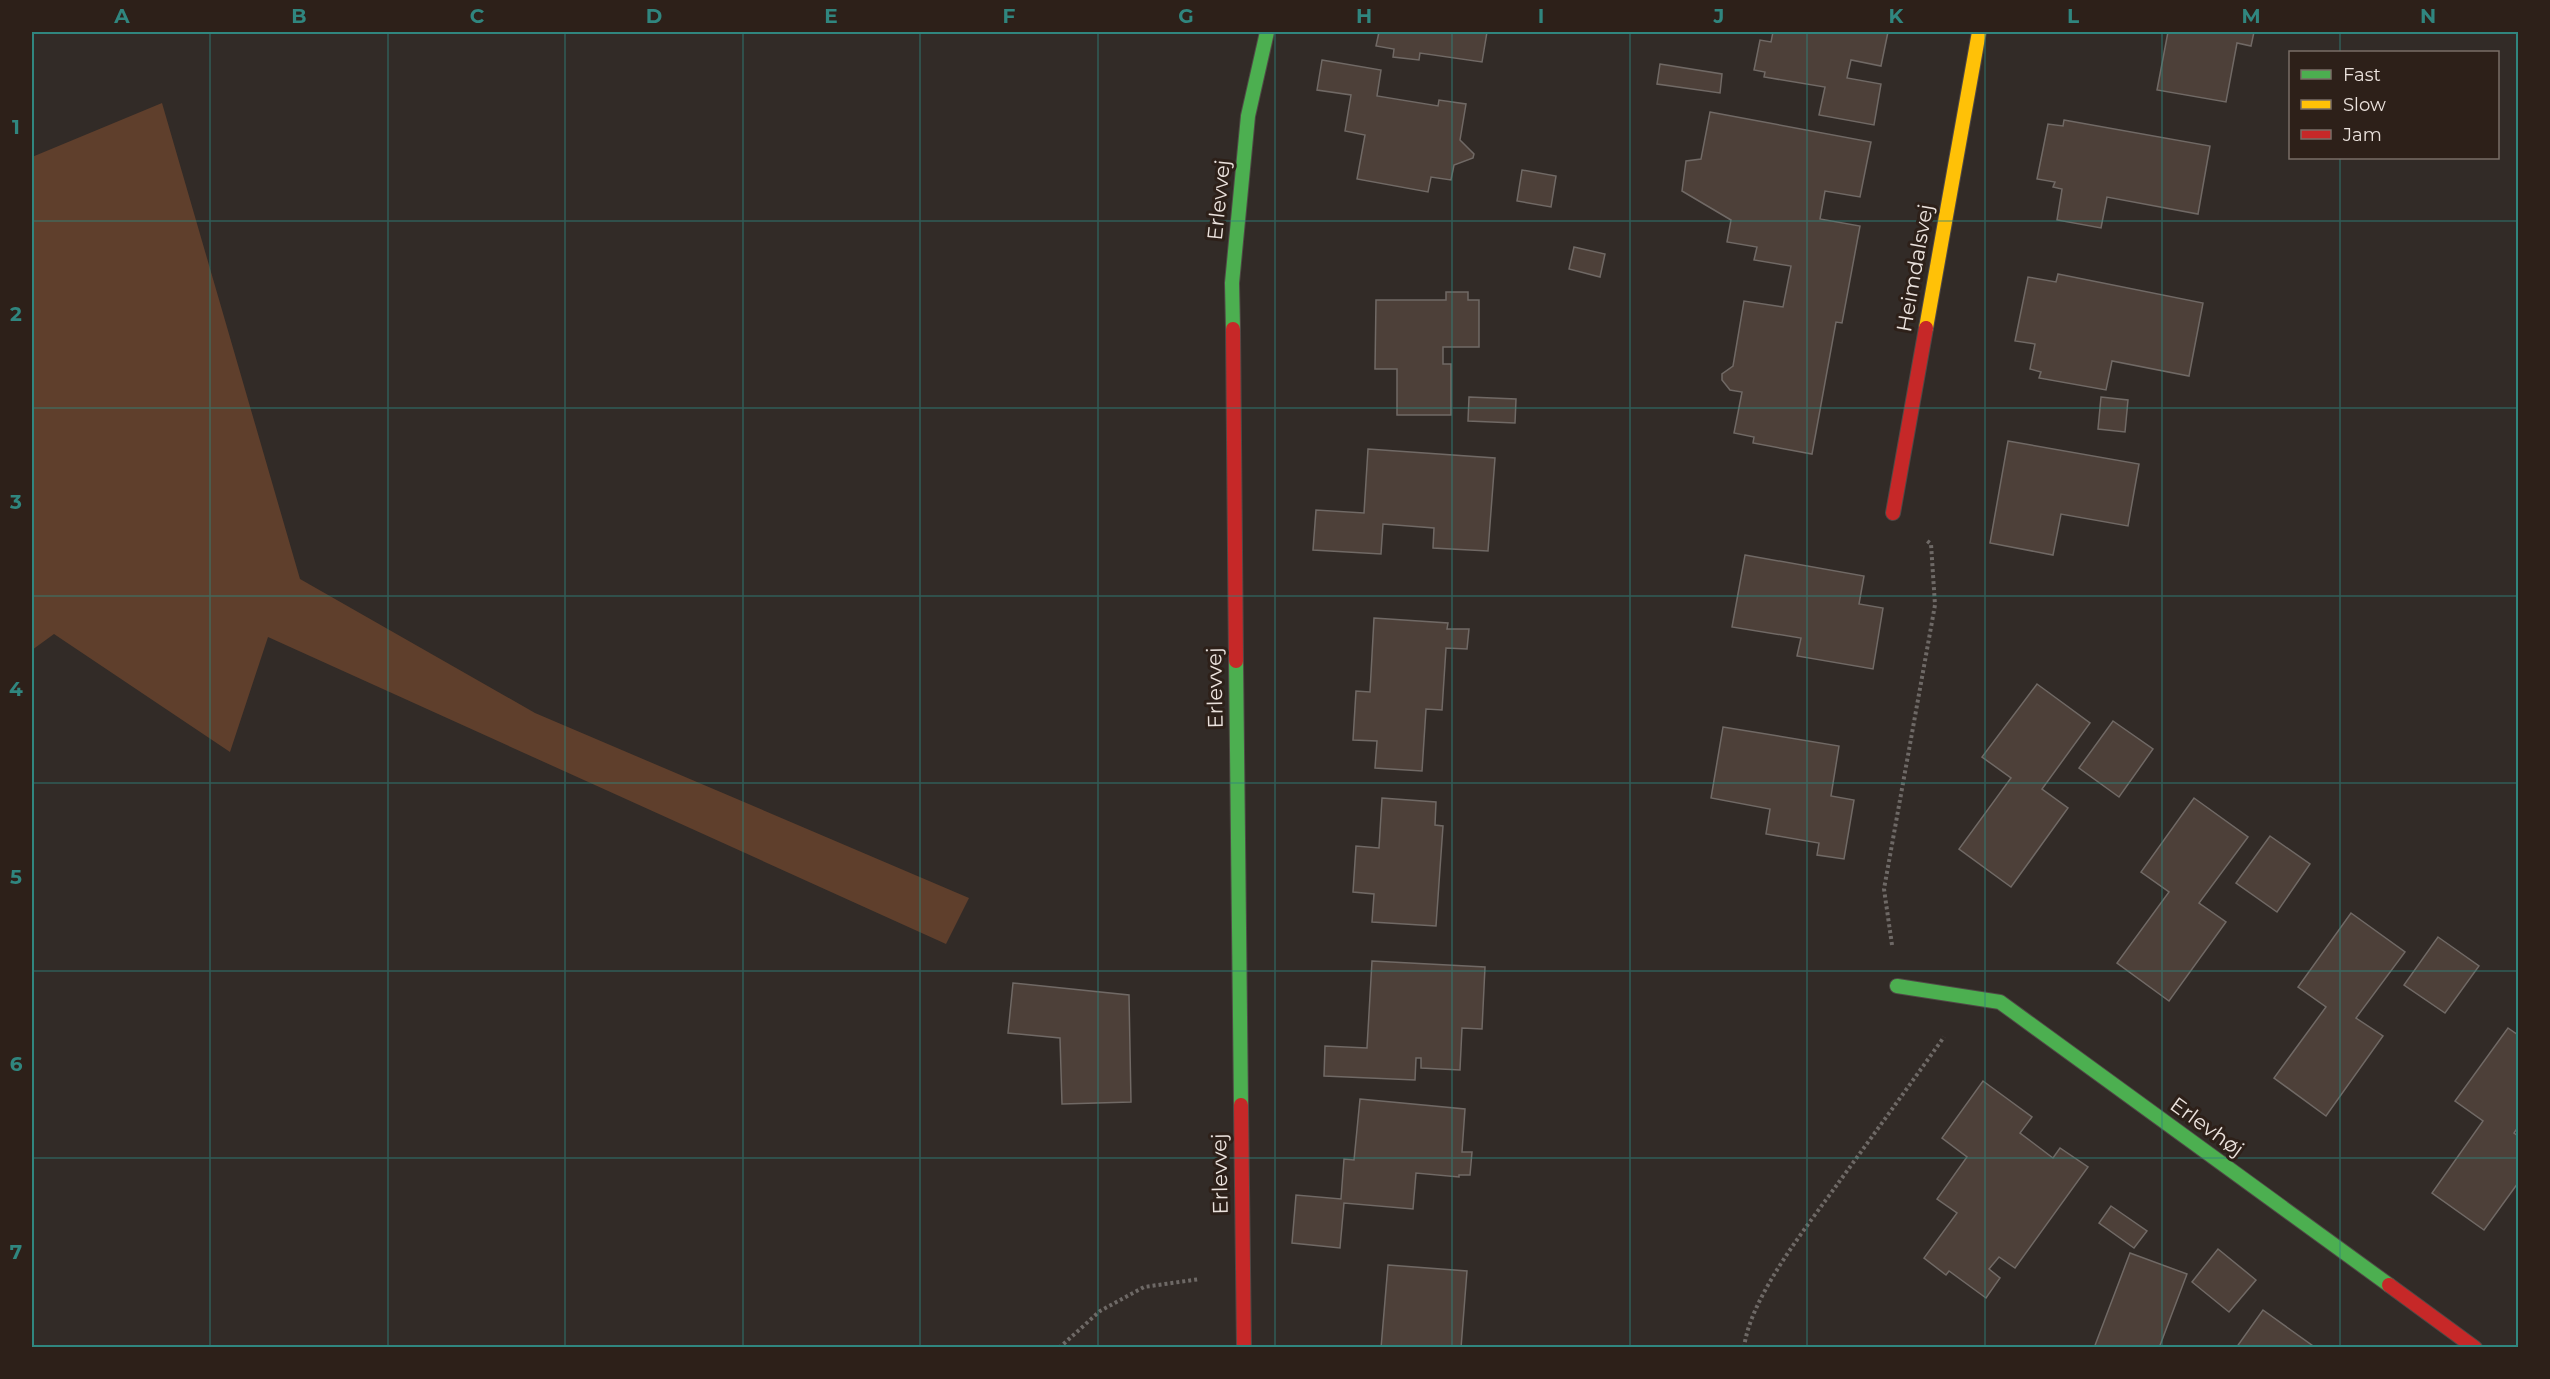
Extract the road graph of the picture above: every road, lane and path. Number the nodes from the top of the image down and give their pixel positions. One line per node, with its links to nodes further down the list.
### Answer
1 (1267, 32): 6 (street, Erlevvej)
2 (1979, 32): 3 (street, Heimdalsvej)
3 (1893, 513): 4 (path)
4 (1897, 986): 5 (street, Erlevhøj)
5 (1973, 998): 9 (path); 10 (street, Erlevhøj)
6 (1242, 1273): 7 (path); 8 (street, Erlevvej)
7 (1059, 1347)
8 (1244, 1347)
9 (1744, 1347)
10 (2475, 1347)

